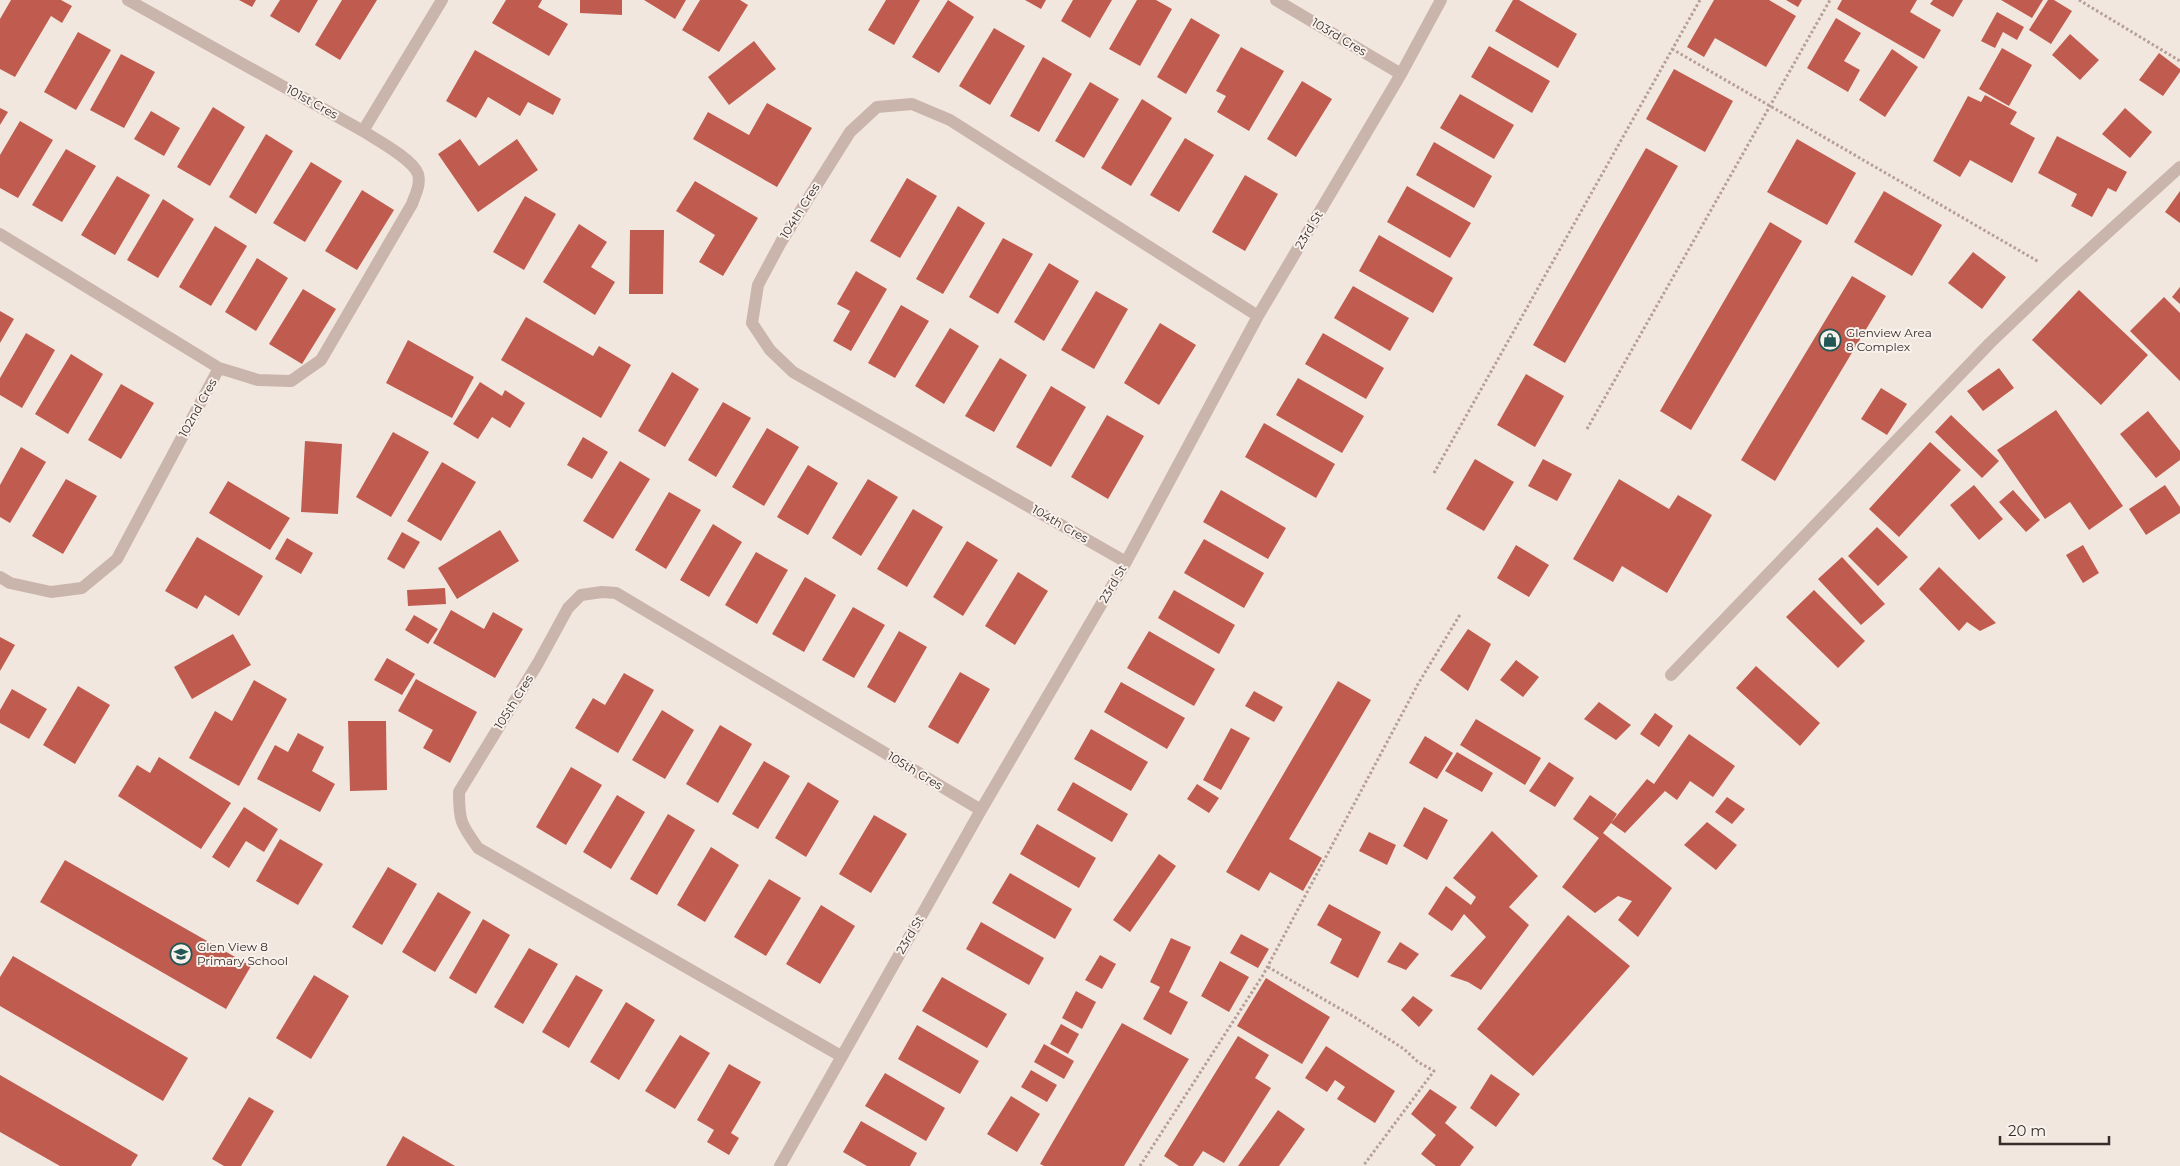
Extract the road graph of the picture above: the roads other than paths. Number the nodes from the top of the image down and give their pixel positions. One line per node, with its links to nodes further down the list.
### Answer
1 (128, 0): 6 (street, 101st Cres)
2 (442, 0): 6 (street)
3 (1276, 0): 5 (street, 103rd Cres)
4 (1441, 0): 5 (street, 23rd St)
5 (1401, 74): 9 (street, 23rd St)
6 (363, 130): 10 (street, 101st Cres)
7 (2180, 167): 13 (street)
8 (0, 234): 10 (street, 102nd Cres)
9 (1258, 316): 11 (street, 23rd St); 11 (street, 104th Cres)
10 (219, 368): 12 (street, 102nd Cres)
11 (1126, 562): 14 (street, 23rd St)
12 (0, 577)
13 (1671, 675)
14 (981, 810): 15 (street, 23rd St); 15 (street, 105th Cres)
15 (841, 1056): 16 (street, 23rd St)
16 (780, 1166)

